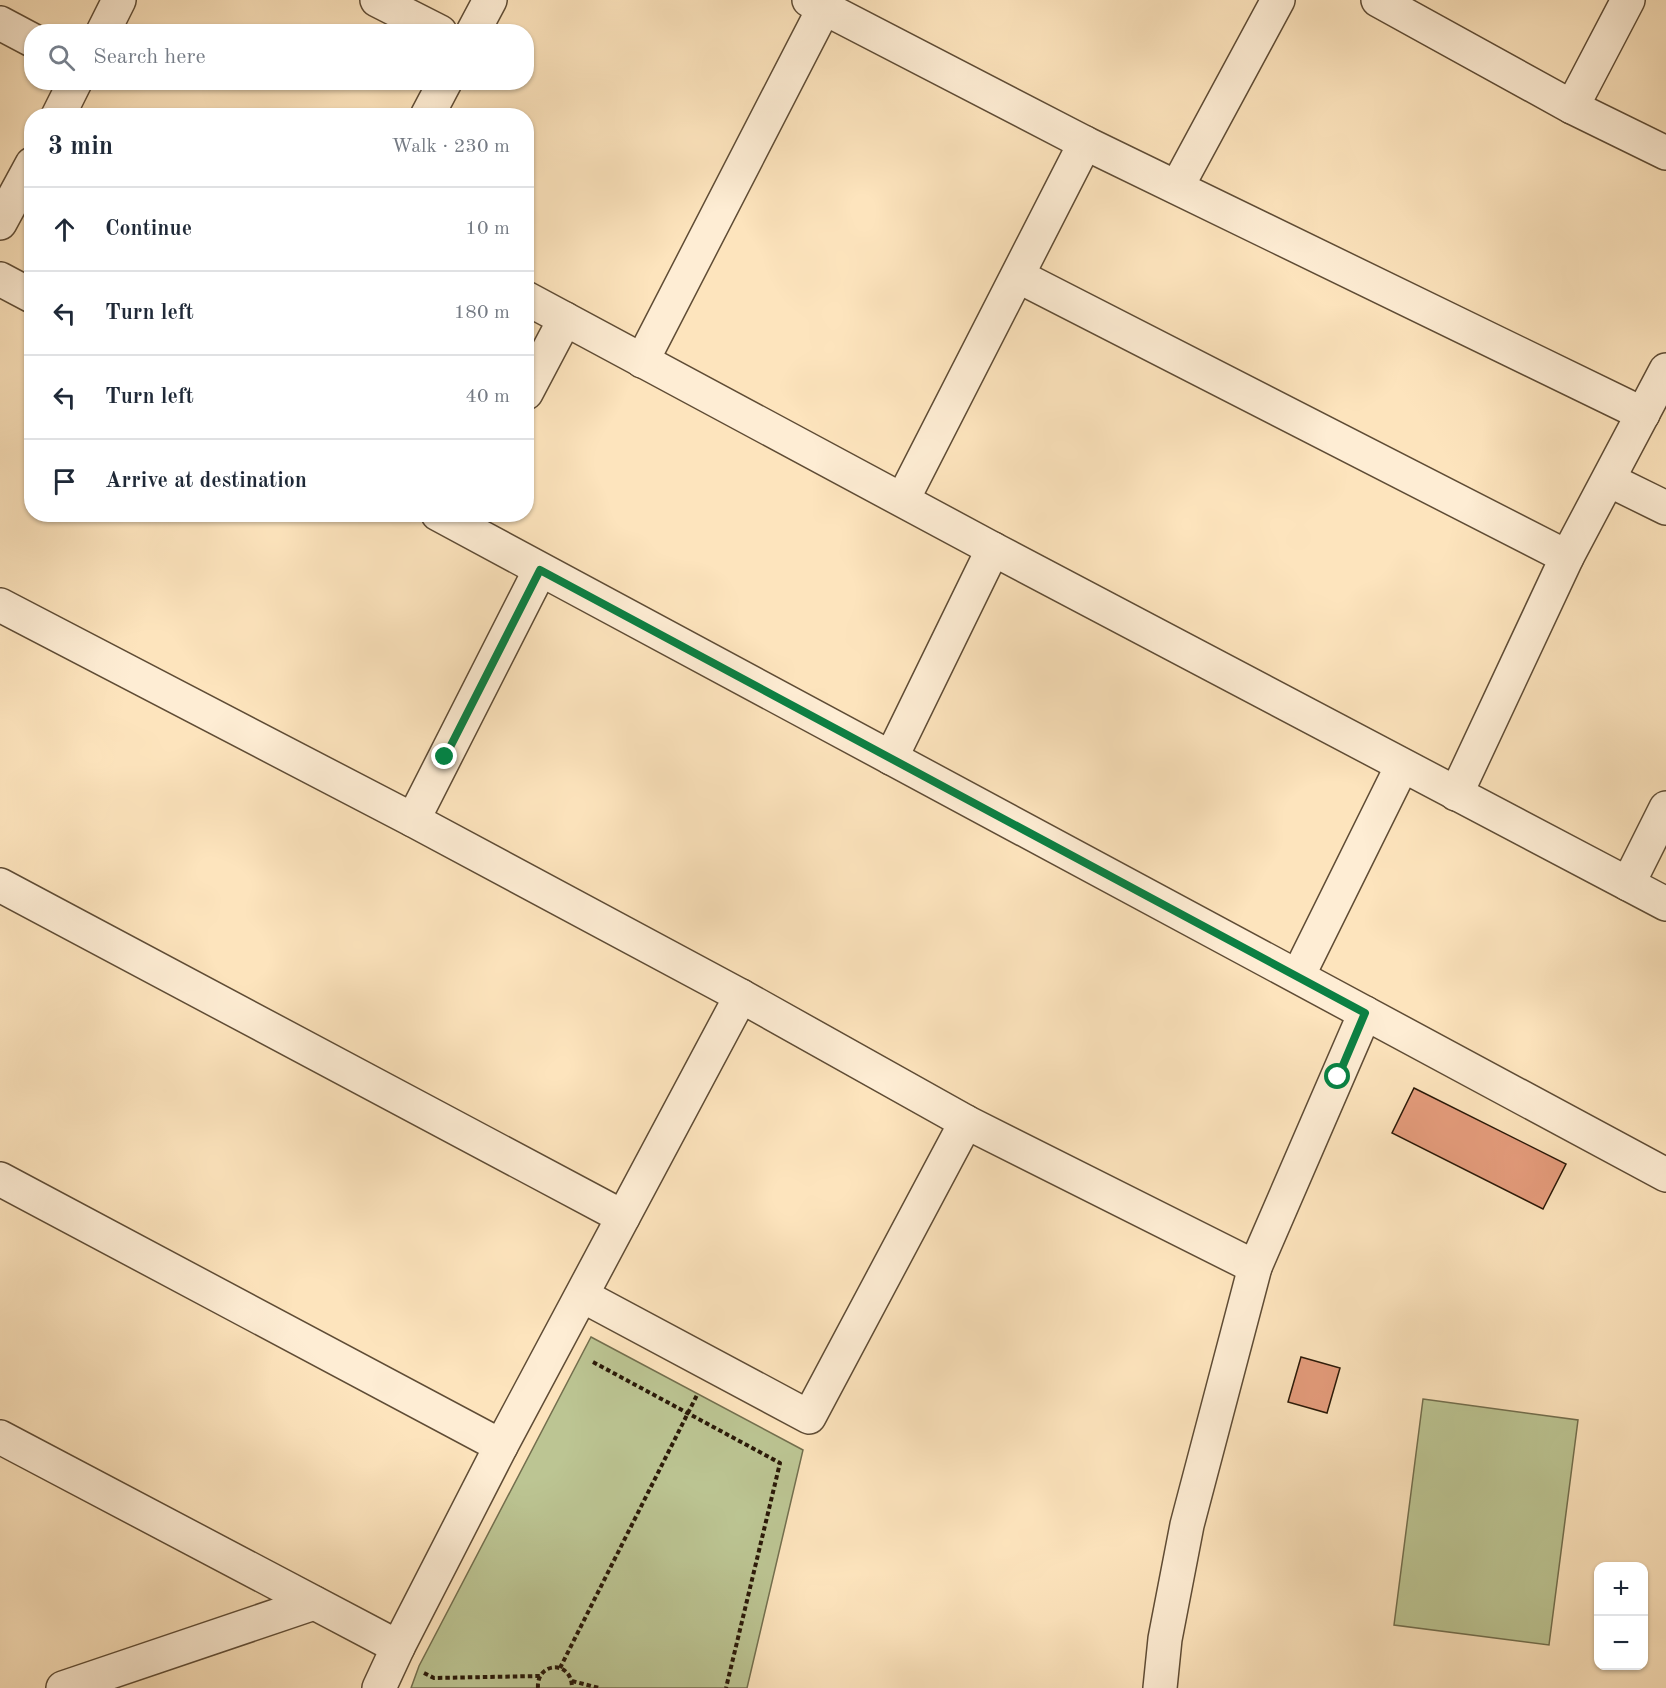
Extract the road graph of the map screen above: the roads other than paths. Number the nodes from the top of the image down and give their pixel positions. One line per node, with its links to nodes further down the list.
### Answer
1 (119, 0): 9 (street)
2 (377, 0): 10 (street)
3 (490, 0): 11 (street)
4 (1278, 0): 21 (street)
5 (1378, 0): 15 (street)
6 (1628, 0): 15 (street)
7 (817, 4): 18 (street); 28 (street)
8 (0, 23): 12 (street)
9 (107, 24)
10 (424, 24)
11 (477, 24)
12 (24, 36)
13 (71, 90): 16 (street)
14 (441, 90): 17 (street)
15 (1572, 107): 19 (street)
16 (62, 108)
17 (431, 108)
18 (1085, 143): 21 (street); 23 (street)
19 (1666, 153)
20 (24, 179): 22 (street)
21 (1177, 187): 31 (street)
22 (0, 223)
23 (1018, 276): 33 (street); 37 (street)
24 (0, 279): 25 (street)
25 (24, 292)
26 (534, 302): 27 (street)
27 (565, 319): 28 (street); 30 (street)
28 (642, 361): 33 (street)
29 (1666, 370): 31 (street)
30 (534, 378)
31 (1643, 414): 32 (street)
32 (1609, 480): 34 (street); 37 (street)
33 (903, 499): 36 (street)
34 (1666, 508)
35 (460, 522): 38 (street)
36 (993, 549): 40 (street); 41 (street)
37 (1567, 557): 42 (street)
38 (540, 570): 40 (street); 44 (street)
39 (0, 606): 44 (street)
40 (891, 758): 48 (street)
41 (1402, 766): 42 (street); 48 (street)
42 (1456, 794): 45 (street)
43 (1666, 808): 45 (street)
44 (413, 820): 49 (street)
45 (1628, 884): 47 (street)
46 (0, 885): 54 (street)
47 (1666, 904)
48 (1298, 976): 50 (street)
49 (741, 996): 51 (street); 54 (street)
50 (1365, 1013): 52 (street); 55 (street)
51 (966, 1122): 55 (street); 56 (street)
52 (1666, 1175)
53 (0, 1179): 58 (street)
54 (623, 1217): 56 (street)
55 (1255, 1267): 63 (street)
56 (582, 1296): 58 (street)
57 (5, 1444): 59 (street)
58 (501, 1446): 60 (street)
59 (314, 1603): 60 (street); 61 (street)
60 (408, 1658): 62 (street)
61 (63, 1688)
62 (379, 1688)
63 (1160, 1688)

